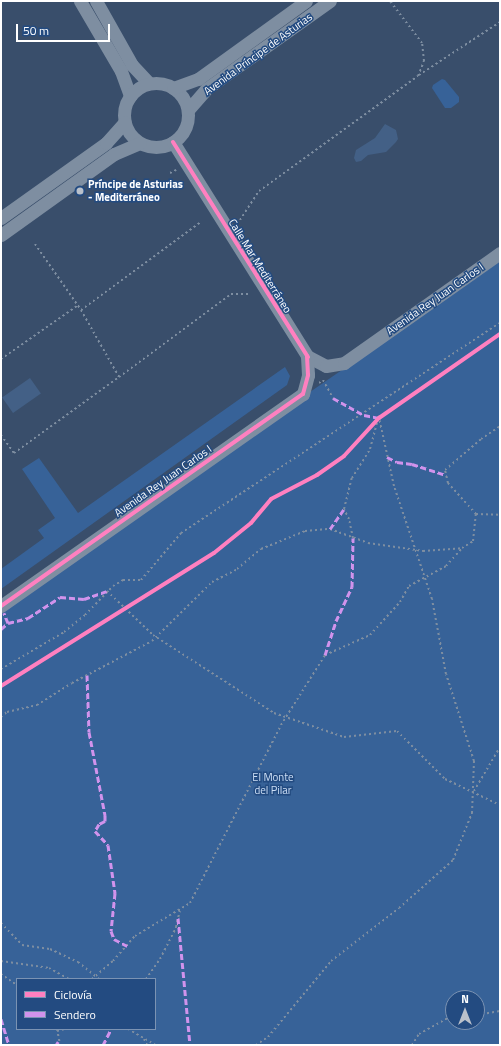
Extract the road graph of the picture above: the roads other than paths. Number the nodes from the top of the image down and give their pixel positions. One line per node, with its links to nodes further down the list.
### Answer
1 (80, 1): 7 (street)
2 (96, 1): 5 (street)
3 (306, 1): 6 (street, Avenida Príncipe de Asturias)
4 (330, 1): 8 (street, Avenida Príncipe de Asturias)
5 (149, 83): 6 (street); 7 (street)
6 (173, 88): 8 (street)
7 (130, 96): 9 (street)
8 (188, 110): 10 (street)
9 (124, 122): 11 (street); 12 (street)
10 (173, 142): 11 (street); 15 (street, Calle Mar Mediterráneo)
11 (140, 143): 13 (street)
12 (1, 218)
13 (1, 235)
14 (500, 253): 15 (street, Avenida Rey Juan Carlos I)
15 (307, 356): 16 (street, Avenida Rey Juan Carlos I)
16 (1, 606)

